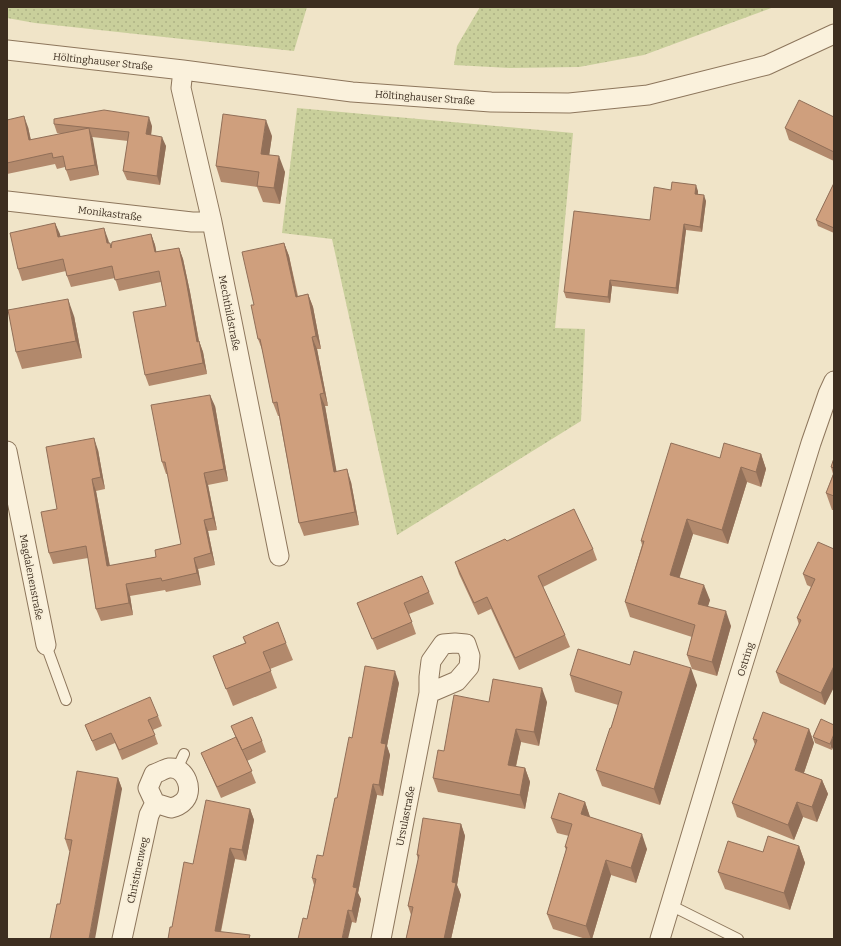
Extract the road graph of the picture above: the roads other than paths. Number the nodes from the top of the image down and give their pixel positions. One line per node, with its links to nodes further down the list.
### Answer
1 (834, 34): 3 (street, Höltinghauser Straße)
2 (7, 50): 3 (street, Höltinghauser Straße)
3 (183, 70): 5 (street, Mechthildstraße)
4 (7, 201): 5 (street, Monikastraße)
5 (212, 222): 8 (street, Mechthildstraße)
6 (832, 391): 13 (street, Ostring)
7 (7, 451): 9 (street, Magdalenenstraße)
8 (279, 556)
9 (46, 645): 11 (lane, Magdalenenstraße)
10 (429, 693): 15 (street, Ursulastraße)
11 (66, 700)
12 (155, 803): 12 (street); 14 (street, Christinenweg)
13 (670, 905): 16 (street, Ostring); 17 (lane)
14 (122, 939)
15 (381, 939)
16 (660, 939)
17 (738, 939)

